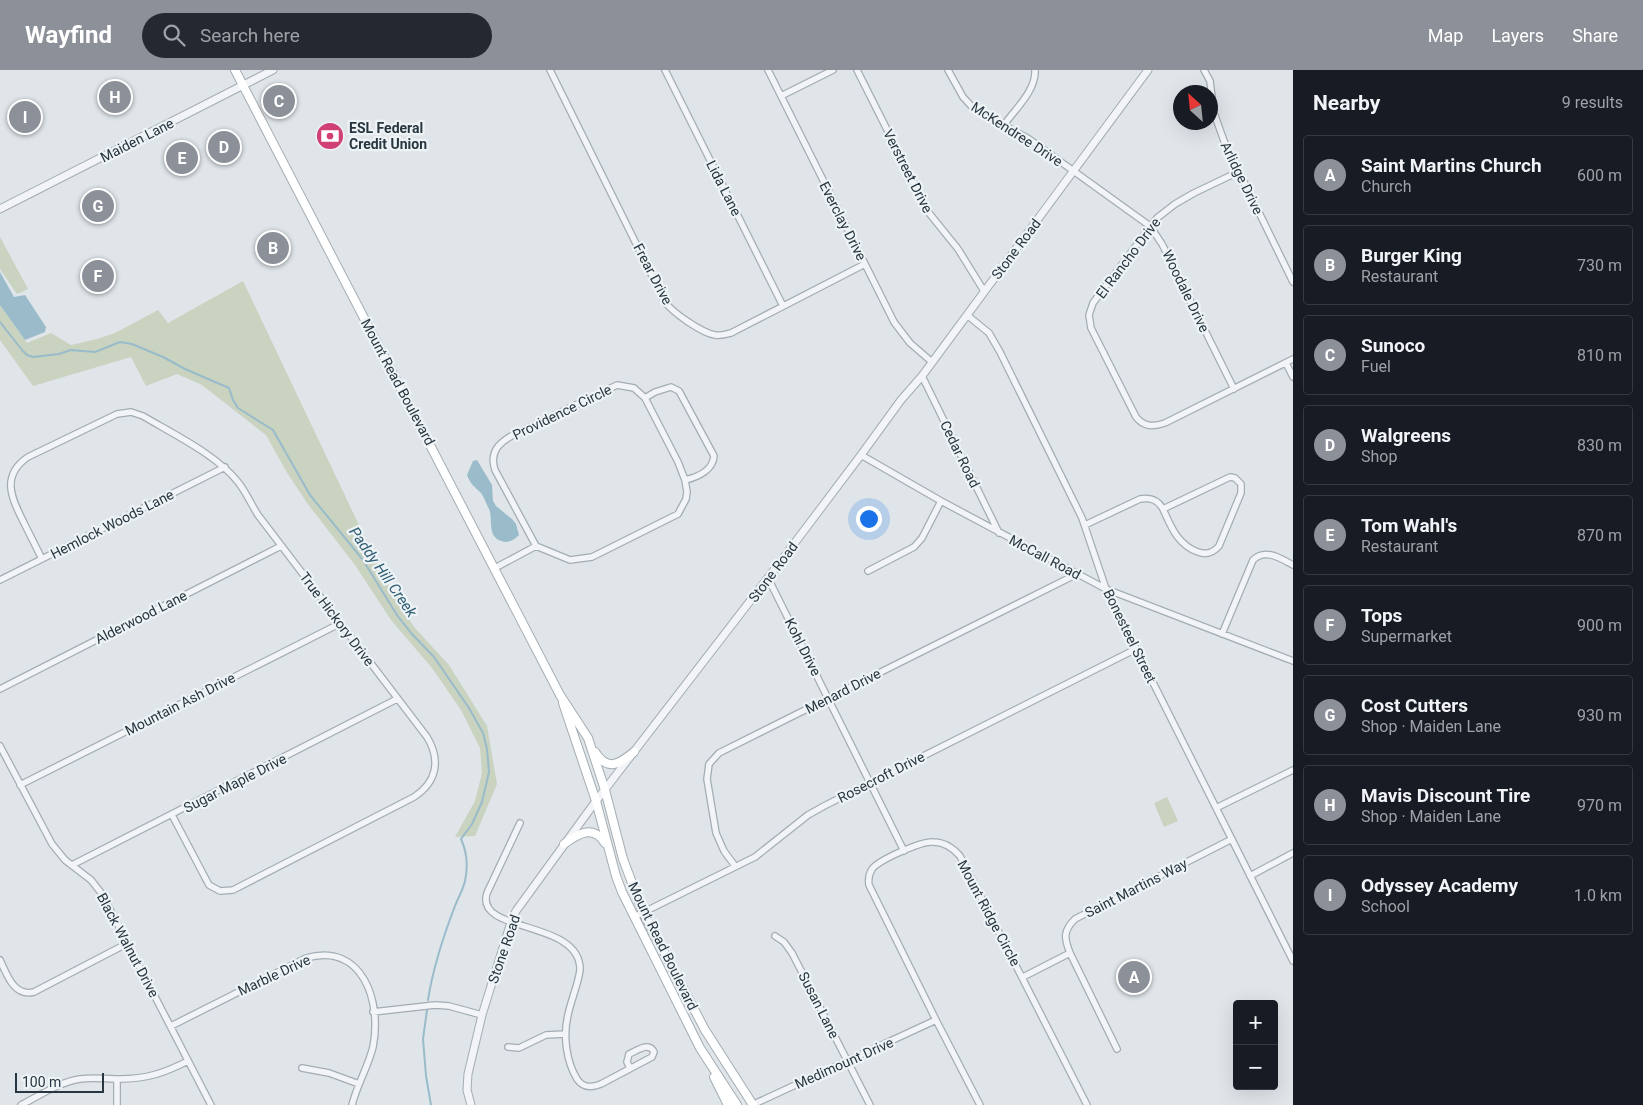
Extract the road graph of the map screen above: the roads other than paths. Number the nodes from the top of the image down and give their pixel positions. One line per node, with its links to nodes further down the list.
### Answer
1 (235, 70): 12 (main road, Mount Read Boulevard)
2 (273, 70): 12 (street, Maiden Lane)
3 (550, 70): 22 (street, Frear Drive)
4 (665, 70): 22 (street, Lida Lane)
5 (768, 70): 13 (street, Everclay Drive)
6 (833, 70): 13 (street)
7 (857, 70): 21 (street, Verstreet Drive)
8 (948, 70): 14 (street, McKendree Drive)
9 (1035, 70): 14 (street)
10 (1148, 70): 15 (street, Stone Road)
11 (1204, 70): 16 (street, Arlidge Drive)
12 (243, 85): 17 (street, Maiden Lane); 42 (main road, Mount Read Boulevard)
13 (781, 96): 19 (street, Everclay Drive)
14 (1004, 124): 15 (street, McKendree Drive)
15 (1074, 171): 18 (street, Woodale Drive); 21 (street, Stone Road)
16 (1238, 172): 18 (street, El Rancho Drive); 20 (street, Arlidge Drive)
17 (0, 209)
18 (1150, 226): 29 (street, Woodale Drive); 29 (street, El Rancho Drive)
19 (865, 264): 22 (street, Frear Drive); 25 (street, Everclay Drive)
20 (1293, 282)
21 (984, 291): 23 (street, Stone Road)
22 (783, 306)
23 (967, 314): 25 (street, Stone Road); 36 (street, Bonesteel Street)
24 (1293, 359): 26 (street)
25 (932, 362): 27 (street, Stone Road)
26 (1286, 363): 28 (street); 29 (street)
27 (922, 376): 31 (street, Stone Road); 37 (street, Cedar Road)
28 (1293, 377)
29 (1234, 388)
30 (645, 398): 33 (street); 33 (street); 39 (street, Providence Circle)
31 (861, 455): 34 (street, McCall Road); 45 (street, Stone Road)
32 (225, 468): 38 (street, True Hickory Drive); 40 (street, Hemlock Woods Lane); 40 (street, True Hickory Drive)
33 (685, 480): 39 (street)
34 (941, 502): 37 (street, McCall Road); 43 (street)
35 (1163, 509): 35 (street); 36 (street)
36 (1085, 525): 47 (street, Bonesteel Street)
37 (999, 532): 44 (street, McCall Road)
38 (282, 546): 48 (street, True Hickory Drive); 52 (street, Alderwood Lane)
39 (536, 546): 42 (street)
40 (42, 559): 46 (street, Hemlock Woods Lane)
41 (1293, 565): 49 (street)
42 (495, 568): 53 (main road, Mount Read Boulevard)
43 (868, 571)
44 (1077, 574): 47 (street, McCall Road); 54 (street, Menard Drive)
45 (768, 578): 54 (street, Kohl Drive); 58 (street, Stone Road)
46 (0, 580)
47 (1106, 589): 49 (street, McCall Road); 50 (street, Bonesteel Street)
48 (339, 624): 55 (street, True Hickory Drive); 61 (street, Mountain Ash Drive)
49 (1222, 634): 51 (street, McCall Road)
50 (1136, 649): 60 (street, Rosecroft Drive); 64 (street, Bonesteel Street)
51 (1293, 661)
52 (0, 689)
53 (560, 695): 57 (main road, Mount Read Boulevard); 63 (main road, Mount Read Boulevard)
54 (829, 698): 60 (street, Kohl Drive); 73 (street, Menard Drive)
55 (397, 699): 65 (street, Sugar Maple Drive); 65 (street, True Hickory Drive)
56 (0, 746): 61 (street, Black Walnut Drive)
57 (590, 746): 58 (main road); 62 (main road, Mount Read Boulevard)
58 (634, 752): 62 (street, Stone Road)
59 (1293, 770): 64 (street)
60 (870, 783): 70 (street, Kohl Drive); 73 (street, Rosecroft Drive)
61 (20, 785): 72 (street, Black Walnut Drive)
62 (605, 790): 63 (street, Stone Road); 75 (main road, Mount Read Boulevard)
63 (596, 801): 68 (street, Stone Road); 69 (main road, Mount Read Boulevard)
64 (1216, 808): 67 (street, Bonesteel Street)
65 (172, 815): 72 (street, Sugar Maple Drive)
66 (520, 822): 77 (street)
67 (1232, 839): 74 (street, Bonesteel Street); 80 (street, Saint Martins Way)
68 (564, 844): 69 (main road); 77 (street, Stone Road)
69 (609, 849): 76 (main road, Mount Read Boulevard)
70 (904, 851): 83 (street, Mount Ridge Circle); 86 (street, Mount Ridge Circle)
71 (1293, 853): 74 (street)
72 (72, 866): 79 (street, Black Walnut Drive)
73 (734, 866): 75 (street, Rosecroft Drive)
74 (1250, 876): 82 (street, Bonesteel Street)
75 (643, 912): 76 (street, Rosecroft Drive); 105 (main road, Mount Read Boulevard)
76 (634, 917): 90 (main road, Mount Read Boulevard)
77 (511, 922): 85 (street, Stone Road); 88 (street)
78 (775, 936): 93 (street, Susan Lane)
79 (128, 943): 81 (street); 87 (street, Black Walnut Drive)
80 (1070, 953): 83 (street); 91 (street, Saint Martins Way)
81 (0, 960)
82 (1293, 961)
83 (1023, 977): 108 (street, Mount Ridge Circle)
84 (374, 1012): 85 (street); 87 (street, Marble Drive); 97 (street, Marble Drive)
85 (482, 1015): 102 (street, Stone Road)
86 (936, 1020): 93 (street, Medimount Drive); 107 (street, Mount Ridge Circle)
87 (171, 1026): 92 (street, Black Walnut Drive)
88 (565, 1034): 89 (street); 95 (street)
89 (508, 1047)
90 (700, 1048): 103 (main road); 104 (main road, Mount Read Boulevard)
91 (1117, 1049)
92 (188, 1061): 96 (street); 100 (street, Black Walnut Drive)
93 (847, 1061): 105 (street, Medimount Drive); 106 (street, Susan Lane)
94 (302, 1068): 97 (street)
95 (630, 1068): 95 (street)
96 (117, 1079): 98 (street); 99 (street)
97 (359, 1084): 101 (street, Marble Drive)
98 (21, 1105)
99 (117, 1105)
100 (211, 1105)
101 (352, 1105)
102 (471, 1105)
103 (728, 1105)
104 (737, 1105)
105 (752, 1105)
106 (870, 1105)
107 (980, 1105)
108 (1087, 1105)

